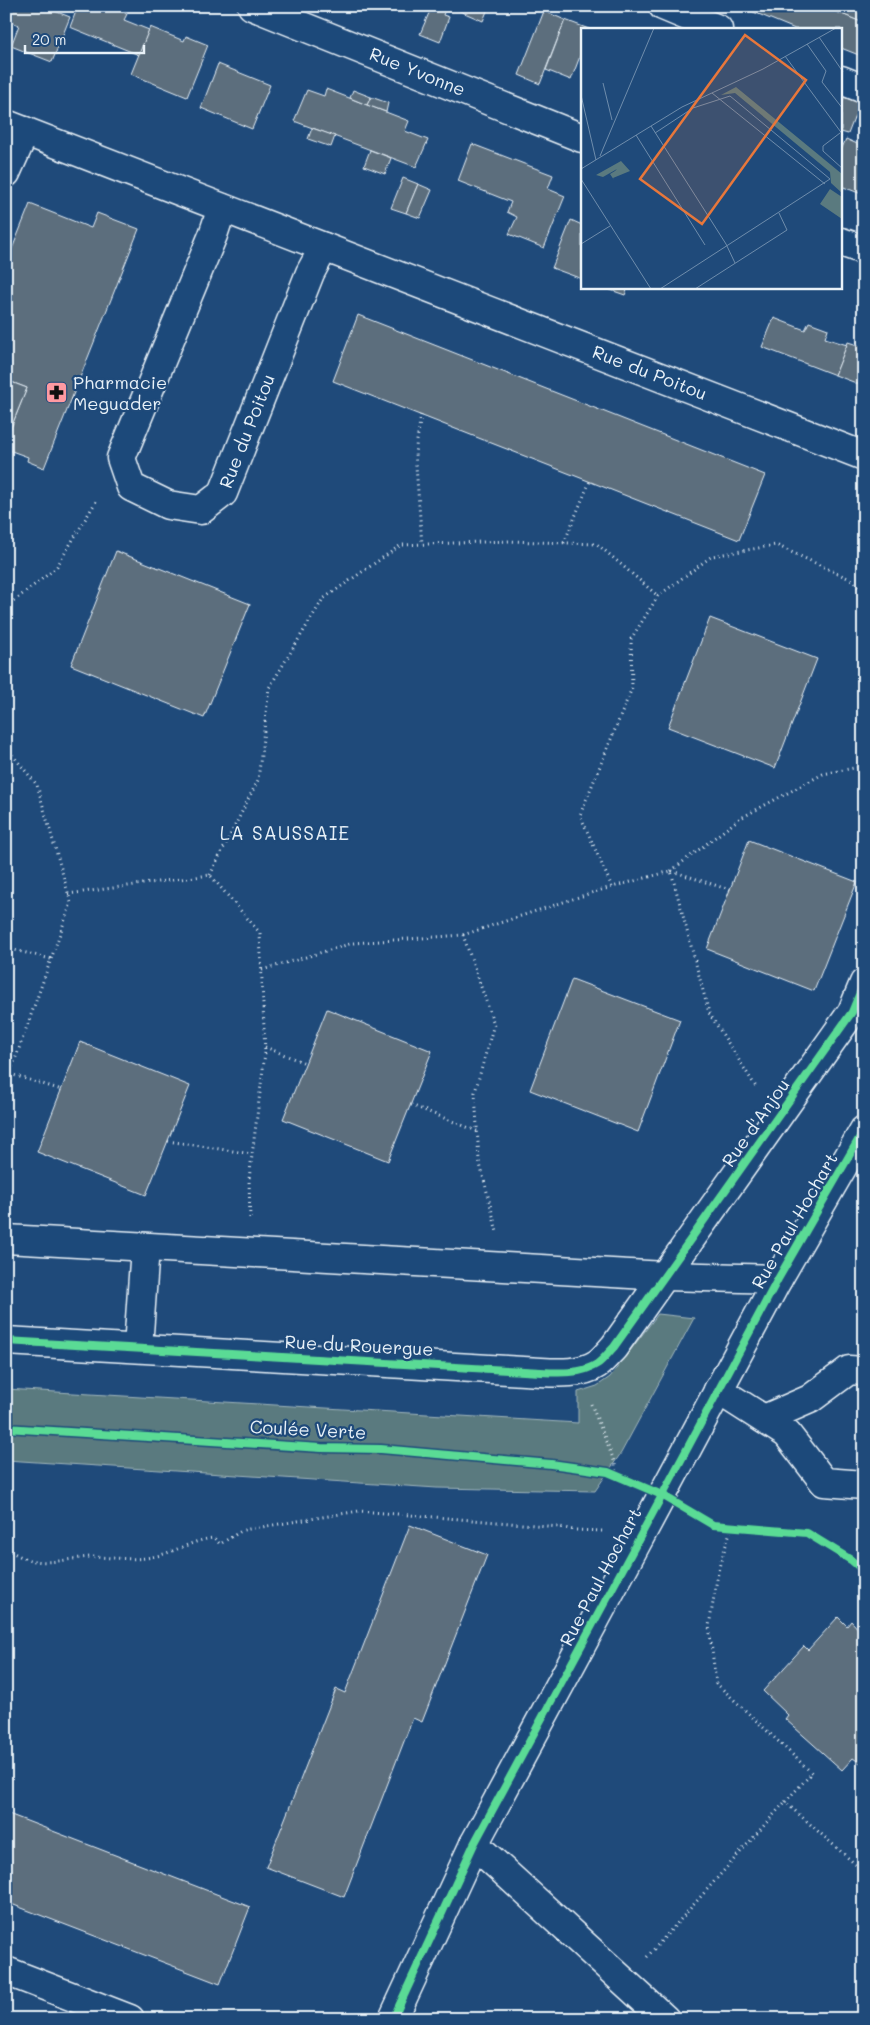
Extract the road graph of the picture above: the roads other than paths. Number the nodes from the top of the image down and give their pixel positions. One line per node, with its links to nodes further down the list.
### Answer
1 (252, 6): 7 (street, Rue Yvonne)
2 (664, 6): 3 (street)
3 (716, 28)
4 (842, 80): 5 (street)
5 (864, 90)
6 (16, 128): 8 (street); 9 (street, Rue du Poitou)
7 (581, 138)
8 (6, 173)
9 (222, 208): 11 (street, Rue du Poitou); 11 (street, Rue du Poitou)
10 (842, 242): 12 (street)
11 (324, 247): 13 (street, Rue du Poitou)
12 (864, 250)
13 (864, 456)
14 (864, 983): 18 (street, Rue d'Anjou)
15 (864, 1130): 19 (street, Rue Paul Hochart)
16 (6, 1239): 17 (street)
17 (144, 1247): 18 (street); 21 (street)
18 (665, 1276): 19 (street); 21 (street, Rue du Rouergue)
19 (778, 1279): 23 (street, Rue Paul Hochart)
20 (6, 1341): 21 (street, Rue du Rouergue)
21 (138, 1348)
22 (864, 1371): 24 (street)
23 (718, 1390): 24 (street); 26 (street, Rue Paul Hochart)
24 (764, 1419): 25 (street)
25 (864, 1484)
26 (474, 1844): 29 (street, Rue Paul Hochart); 30 (street)
27 (6, 1971): 28 (street)
28 (130, 2019)
29 (393, 2019)
30 (665, 2019)

